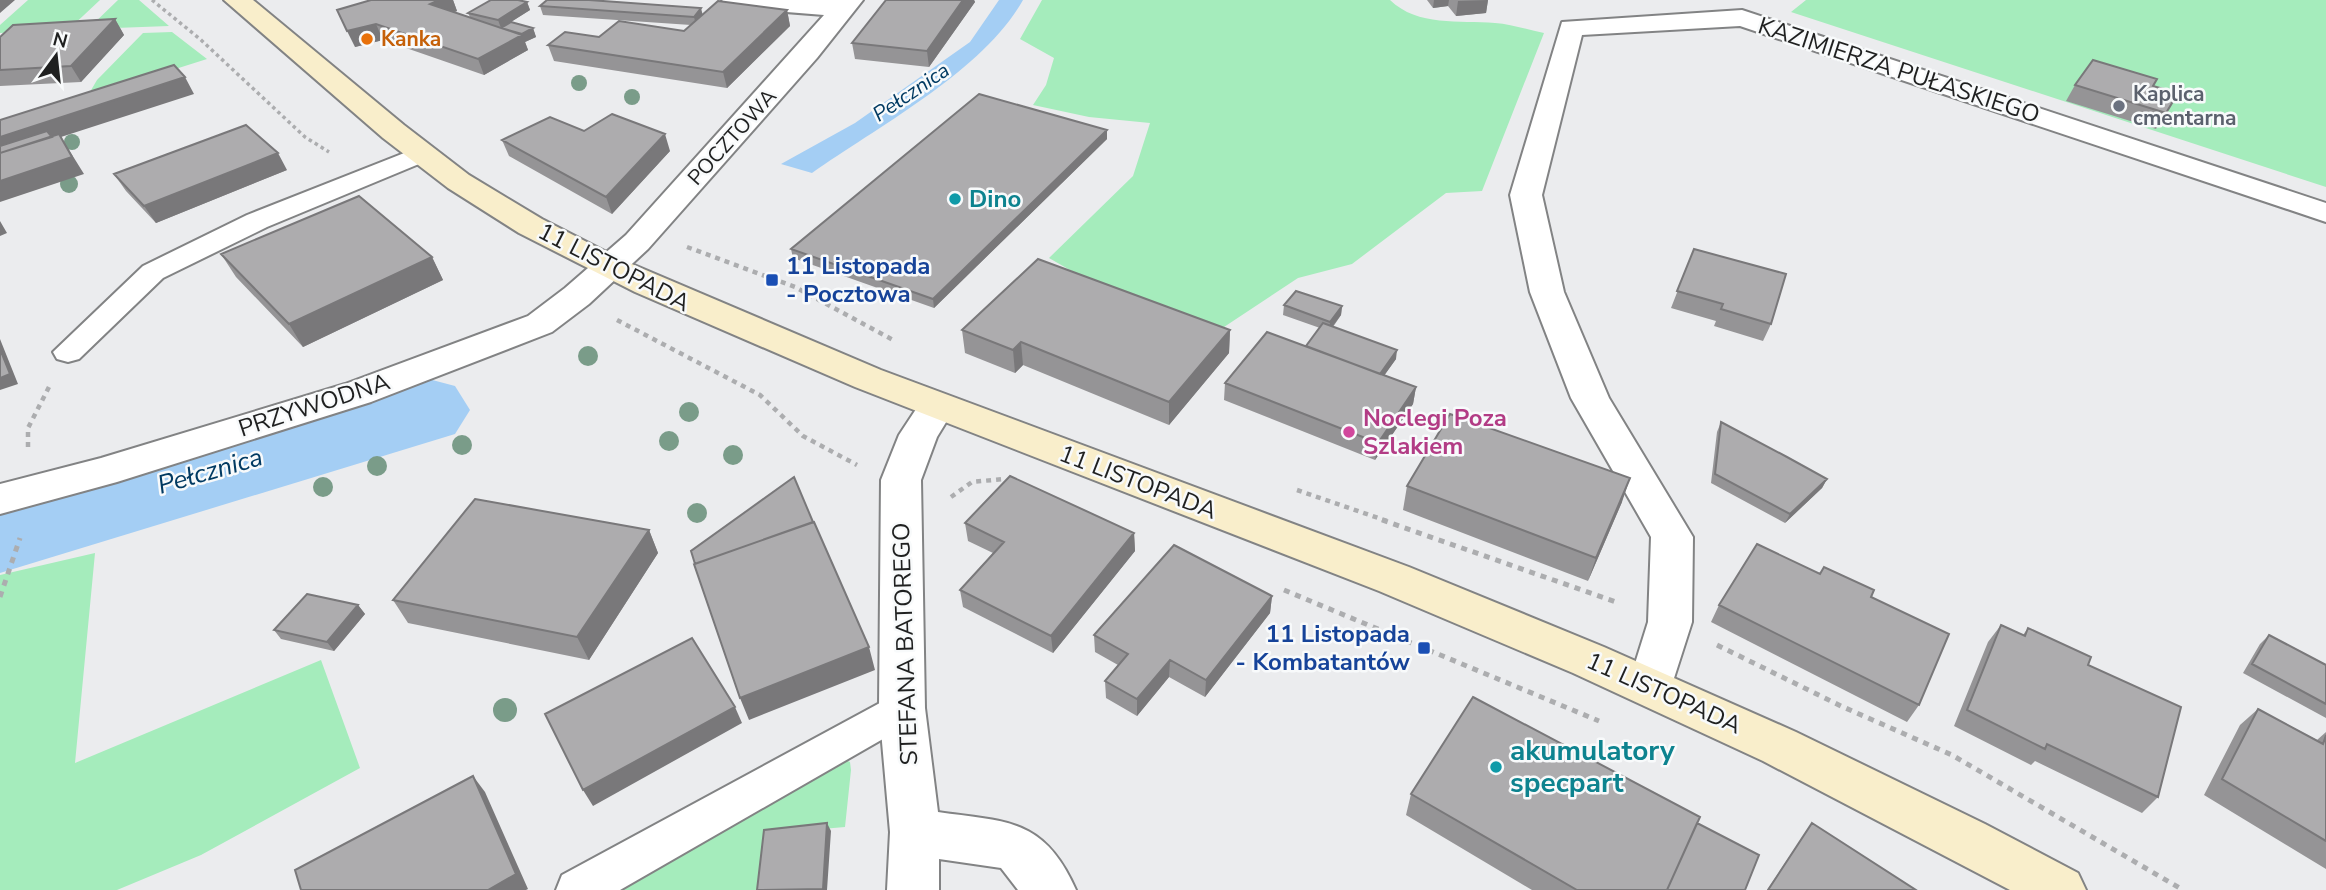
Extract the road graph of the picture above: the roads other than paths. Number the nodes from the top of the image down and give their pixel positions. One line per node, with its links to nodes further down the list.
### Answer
1 (237, 0): 5 (main road, 11 LISTOPADA)
2 (282, 0): 5 (main road)
3 (735, 0): 4 (street)
4 (847, 5): 8 (street, POCZTOWA)
5 (282, 36): 6 (main road, 11 LISTOPADA)
6 (422, 154): 8 (main road, 11 LISTOPADA); 9 (lane)
7 (2326, 213): 12 (street, KAZIMIERZA PUŁASKIEGO)
8 (608, 268): 10 (main road, 11 LISTOPADA); 11 (street, PRZYWODNA)
9 (68, 352)
10 (937, 405): 12 (main road, 11 LISTOPADA); 13 (street, STEFANA BATOREGO)
11 (15, 495)
12 (1651, 686): 18 (main road, 11 LISTOPADA)
13 (902, 708): 14 (street, STEFANA BATOREGO); 15 (lane)
14 (915, 832): 16 (street, STEFANA BATOREGO); 17 (street)
15 (578, 890)
16 (913, 890)
17 (1051, 890)
18 (2060, 890)

